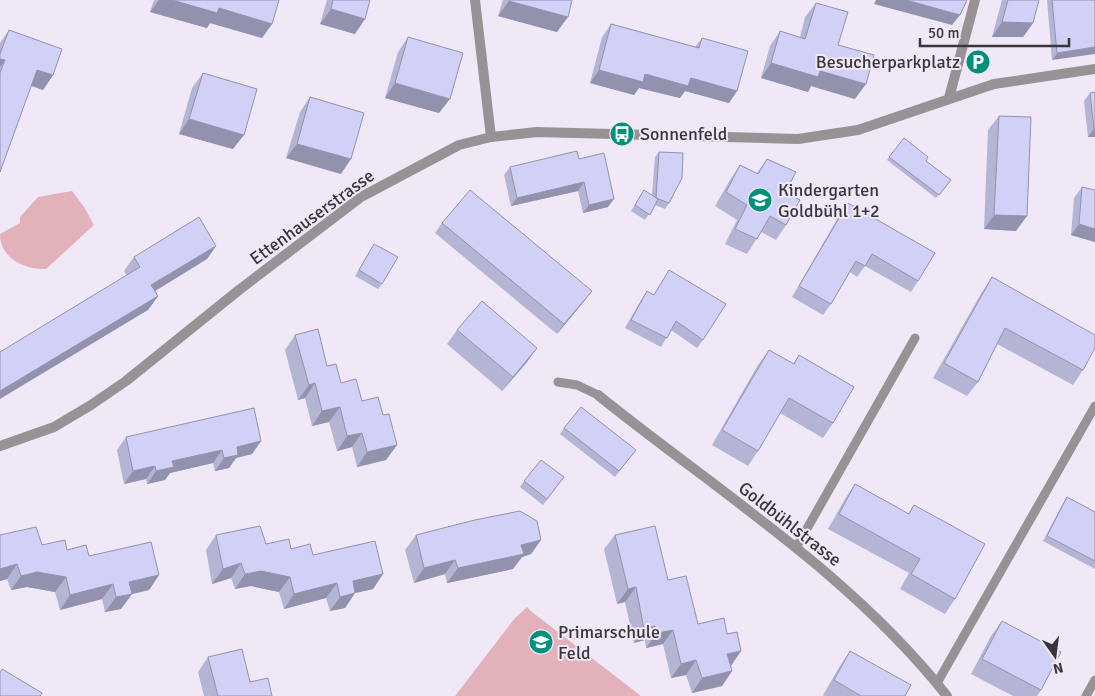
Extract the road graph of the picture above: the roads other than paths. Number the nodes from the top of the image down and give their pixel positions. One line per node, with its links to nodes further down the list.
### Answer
1 (475, 0): 5 (street)
2 (975, 0): 4 (street)
3 (1095, 69): 4 (street, Ettenhauserstrasse)
4 (949, 98): 5 (street, Ettenhauserstrasse)
5 (492, 136): 10 (street, Ettenhauserstrasse)
6 (915, 338): 11 (lane)
7 (558, 382): 8 (lane)
8 (598, 395): 11 (street, Goldbühlstrasse)
9 (1095, 406): 13 (lane)
10 (0, 446)
11 (796, 548): 13 (street, Goldbühlstrasse)
12 (1095, 680): 15 (lane)
13 (936, 683): 14 (street, Goldbühlstrasse)
14 (947, 696)
15 (1086, 696)

